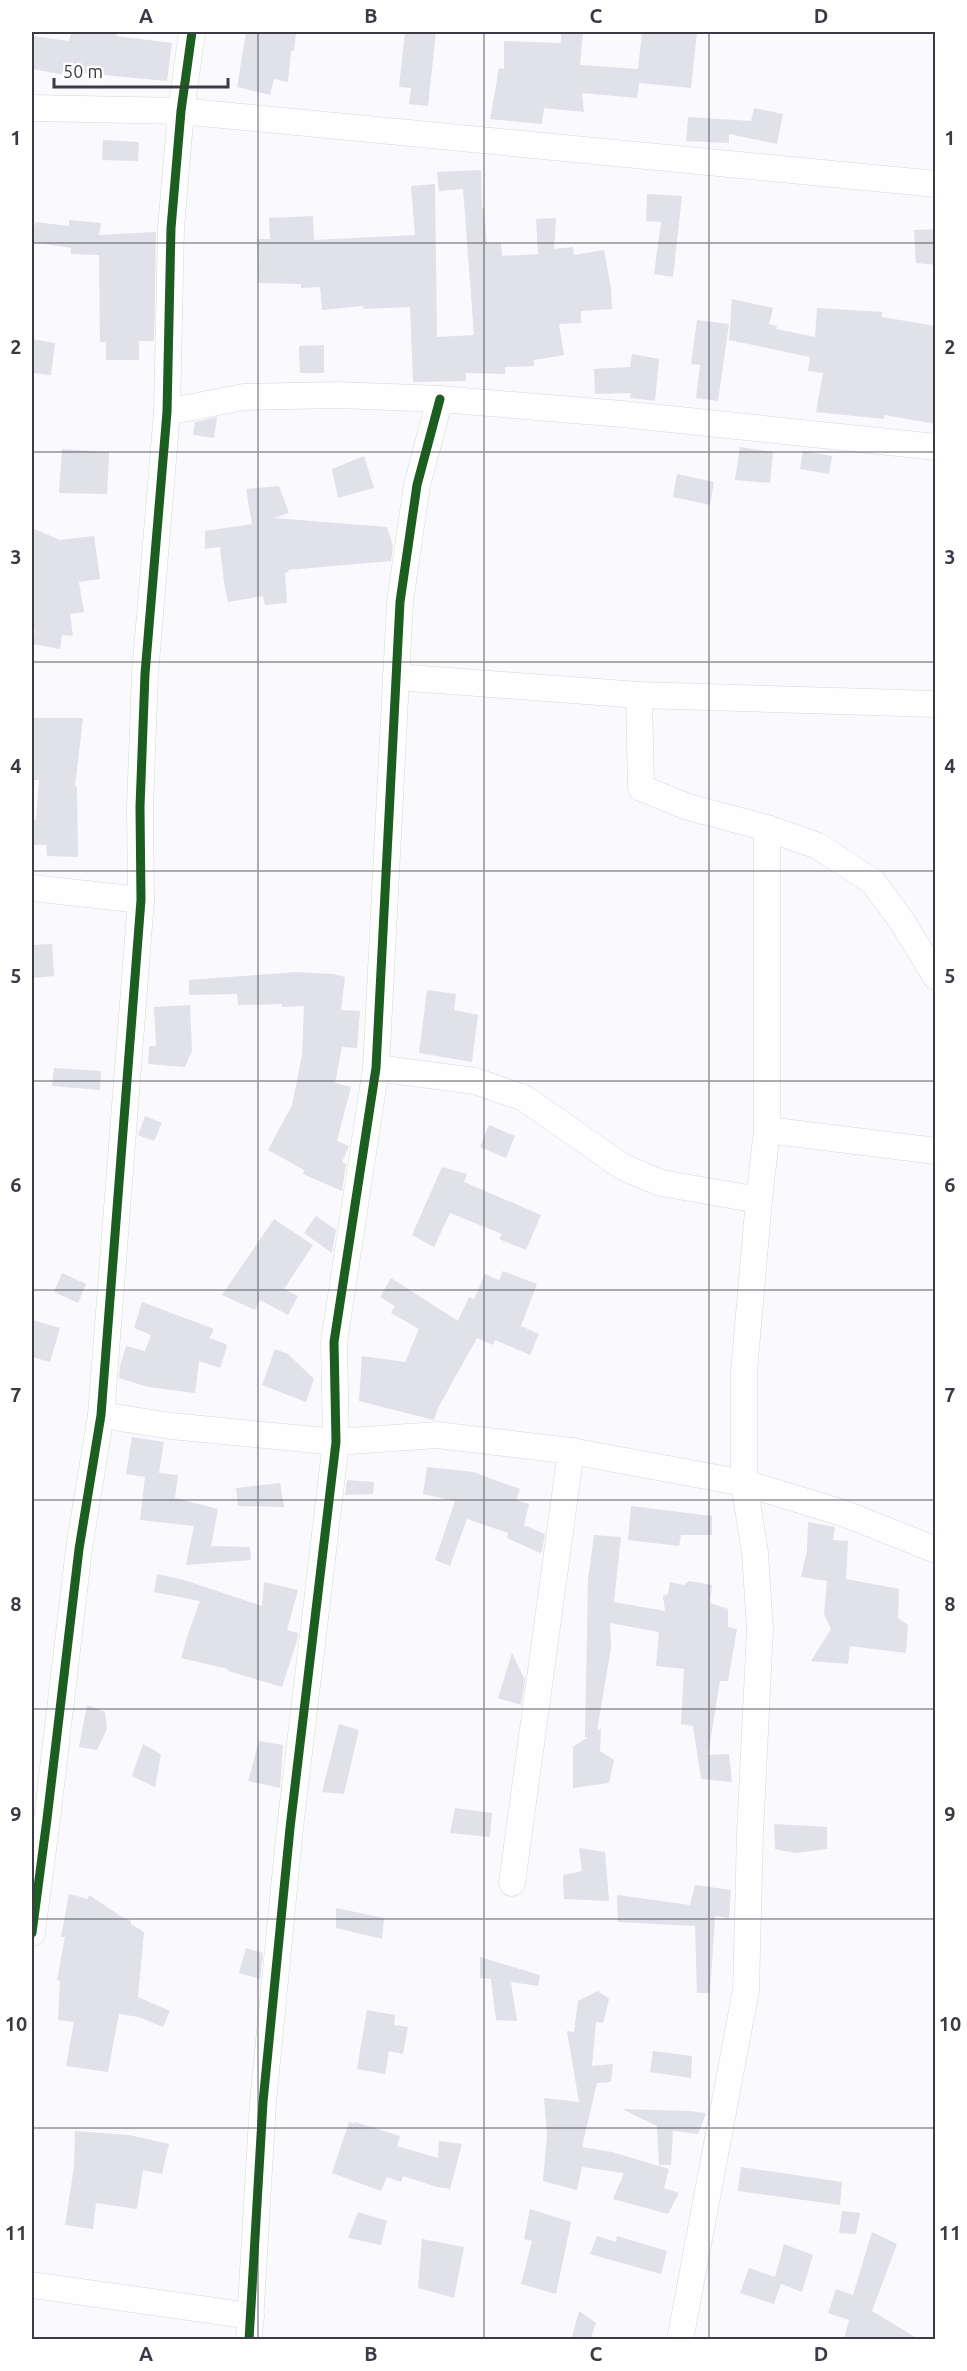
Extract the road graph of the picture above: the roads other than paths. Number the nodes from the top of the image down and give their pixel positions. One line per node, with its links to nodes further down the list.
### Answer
1 (192, 32): 3 (street)
2 (32, 108): 3 (street)
3 (181, 111): 4 (street); 6 (street)
4 (936, 184)
5 (440, 399): 6 (street); 7 (street); 8 (street)
6 (167, 412): 13 (street)
7 (936, 447)
8 (396, 677): 9 (street); 15 (street)
9 (639, 695): 10 (street); 11 (street)
10 (936, 704)
11 (767, 828): 14 (street); 16 (street)
12 (32, 888): 13 (street)
13 (141, 900): 19 (street)
14 (936, 976)
15 (376, 1068): 18 (street); 20 (street)
16 (767, 1130): 17 (street); 18 (street)
17 (936, 1150)
18 (759, 1200): 22 (street)
19 (102, 1415): 20 (street); 24 (street)
20 (336, 1442): 21 (street); 28 (street)
21 (571, 1451): 22 (street); 25 (street)
22 (744, 1483): 23 (street); 29 (street)
23 (936, 1550)
24 (39, 1818): 26 (street)
25 (512, 1883)
26 (32, 1933)
27 (32, 2285): 28 (street)
28 (250, 2328)
29 (680, 2340)

